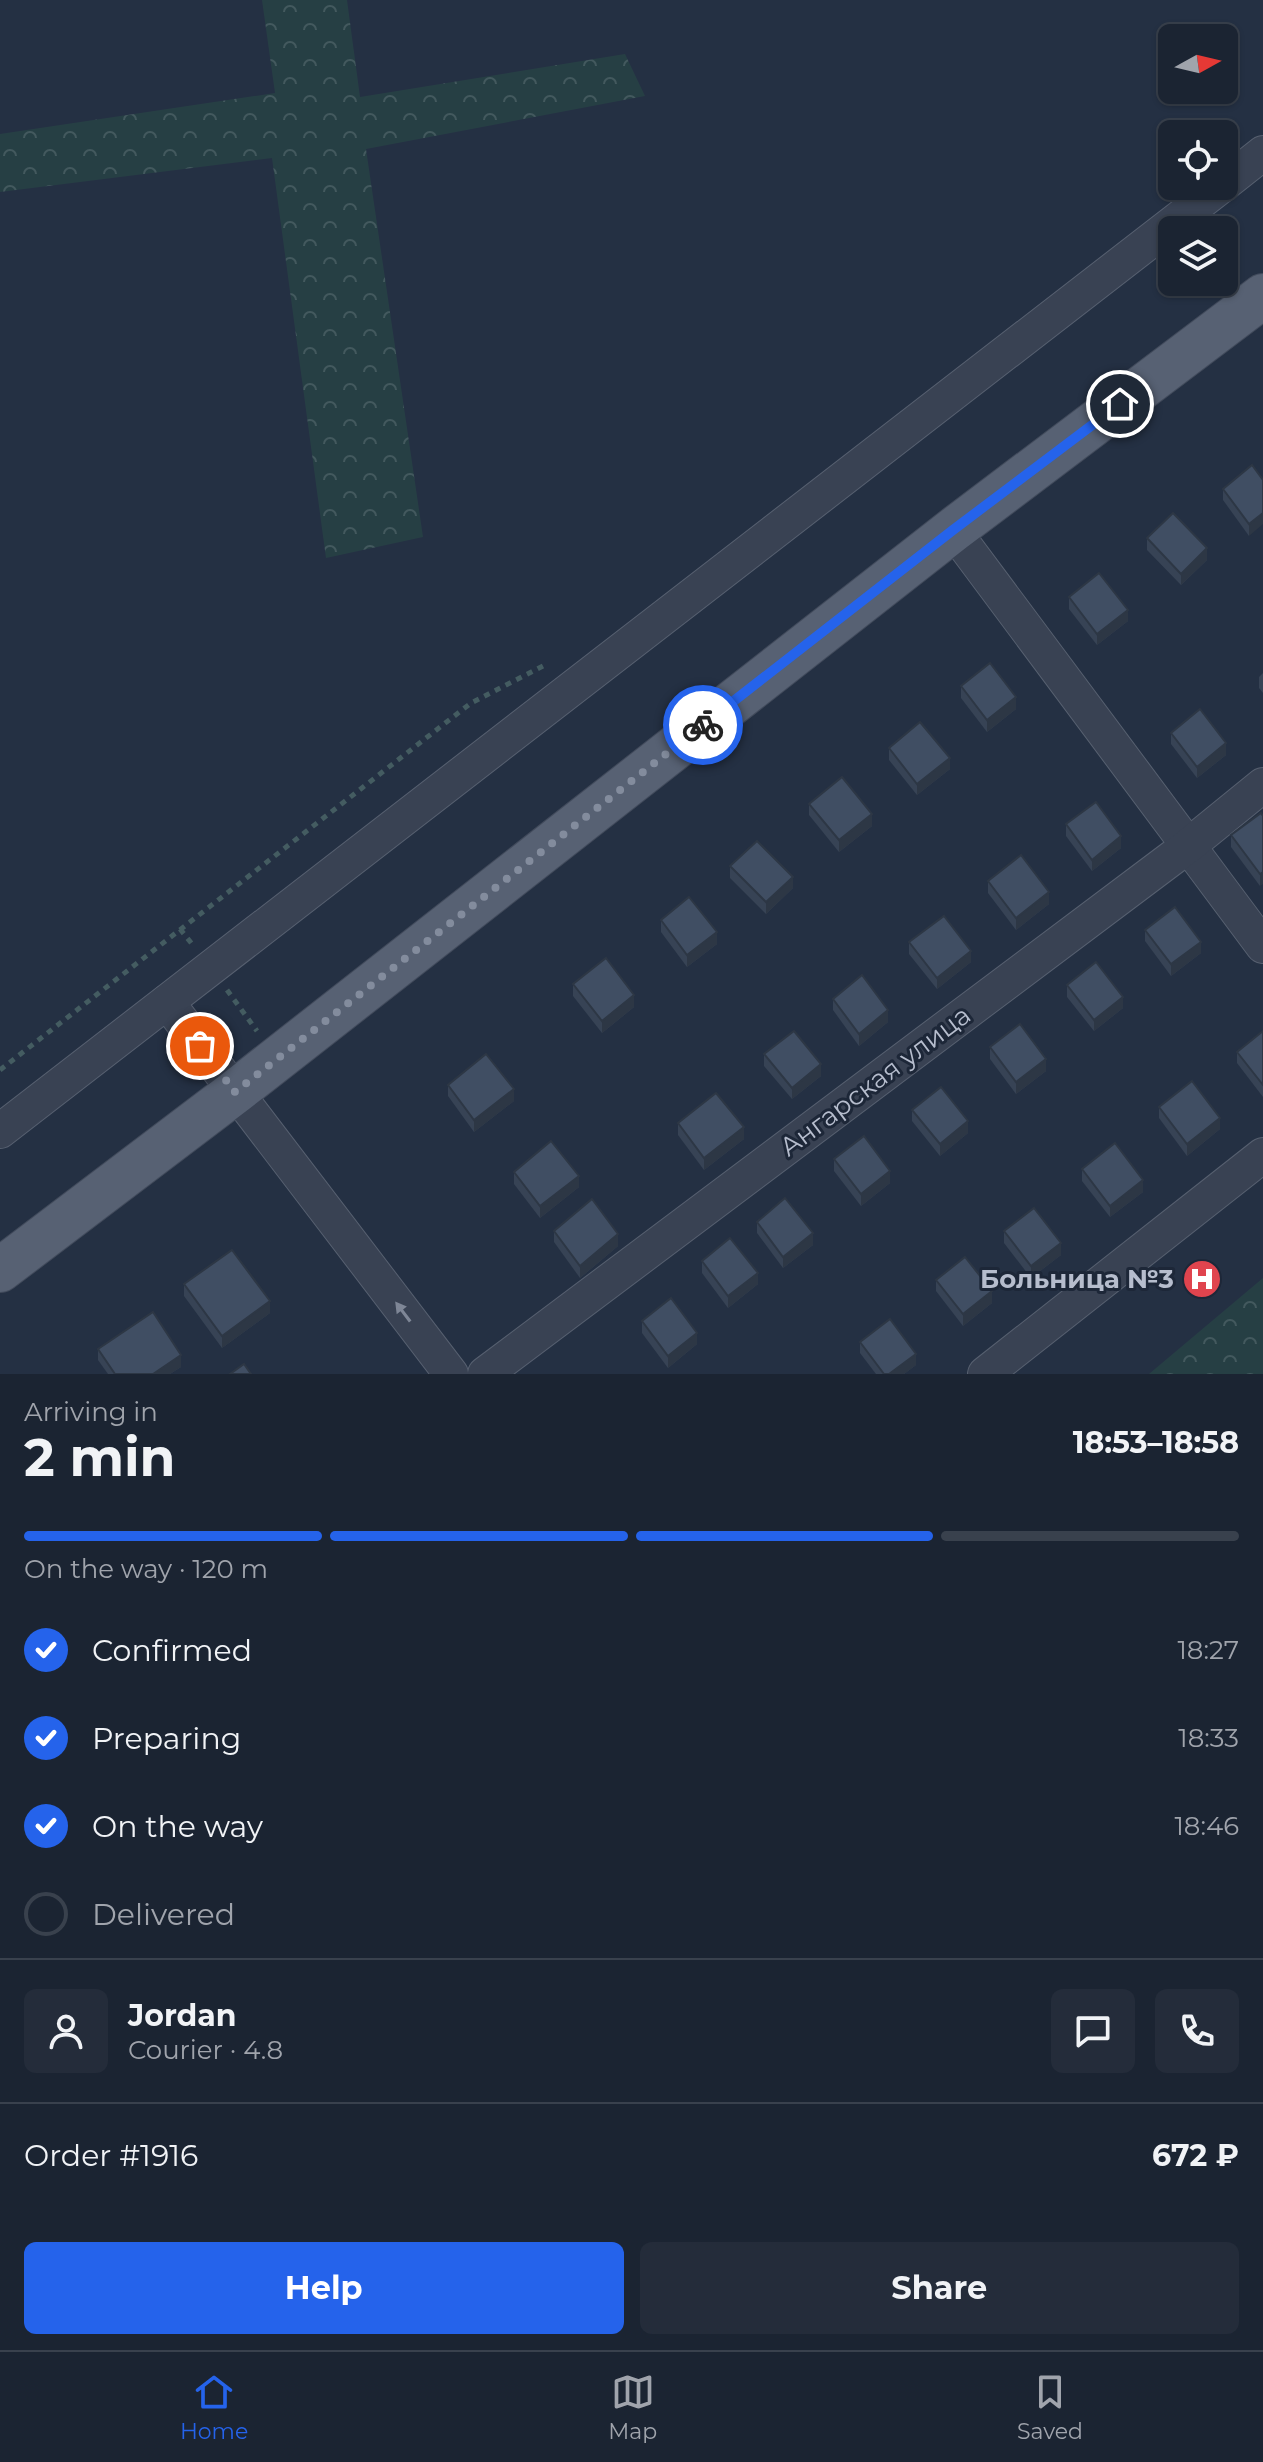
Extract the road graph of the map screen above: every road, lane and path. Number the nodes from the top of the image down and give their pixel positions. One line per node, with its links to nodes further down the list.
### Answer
1 (1263, 153): 2 (street)
2 (1238, 173)
3 (1203, 200): 10 (street)
4 (1263, 296): 5 (main road)
5 (953, 530): 7 (street); 12 (main road)
6 (1263, 785): 7 (street, Ангарская улица)
7 (1188, 846): 9 (street); 18 (street, Ангарская улица)
8 (180, 929): 10 (path)
9 (1263, 946)
10 (211, 968): 11 (street); 12 (path)
11 (167, 1002): 13 (street); 14 (street)
12 (278, 1058): 13 (main road)
13 (235, 1092): 16 (main road); 17 (street, one-way to 13)
14 (0, 1131)
15 (1263, 1155): 19 (street)
16 (0, 1270)
17 (451, 1374)
18 (485, 1374)
19 (985, 1374)

